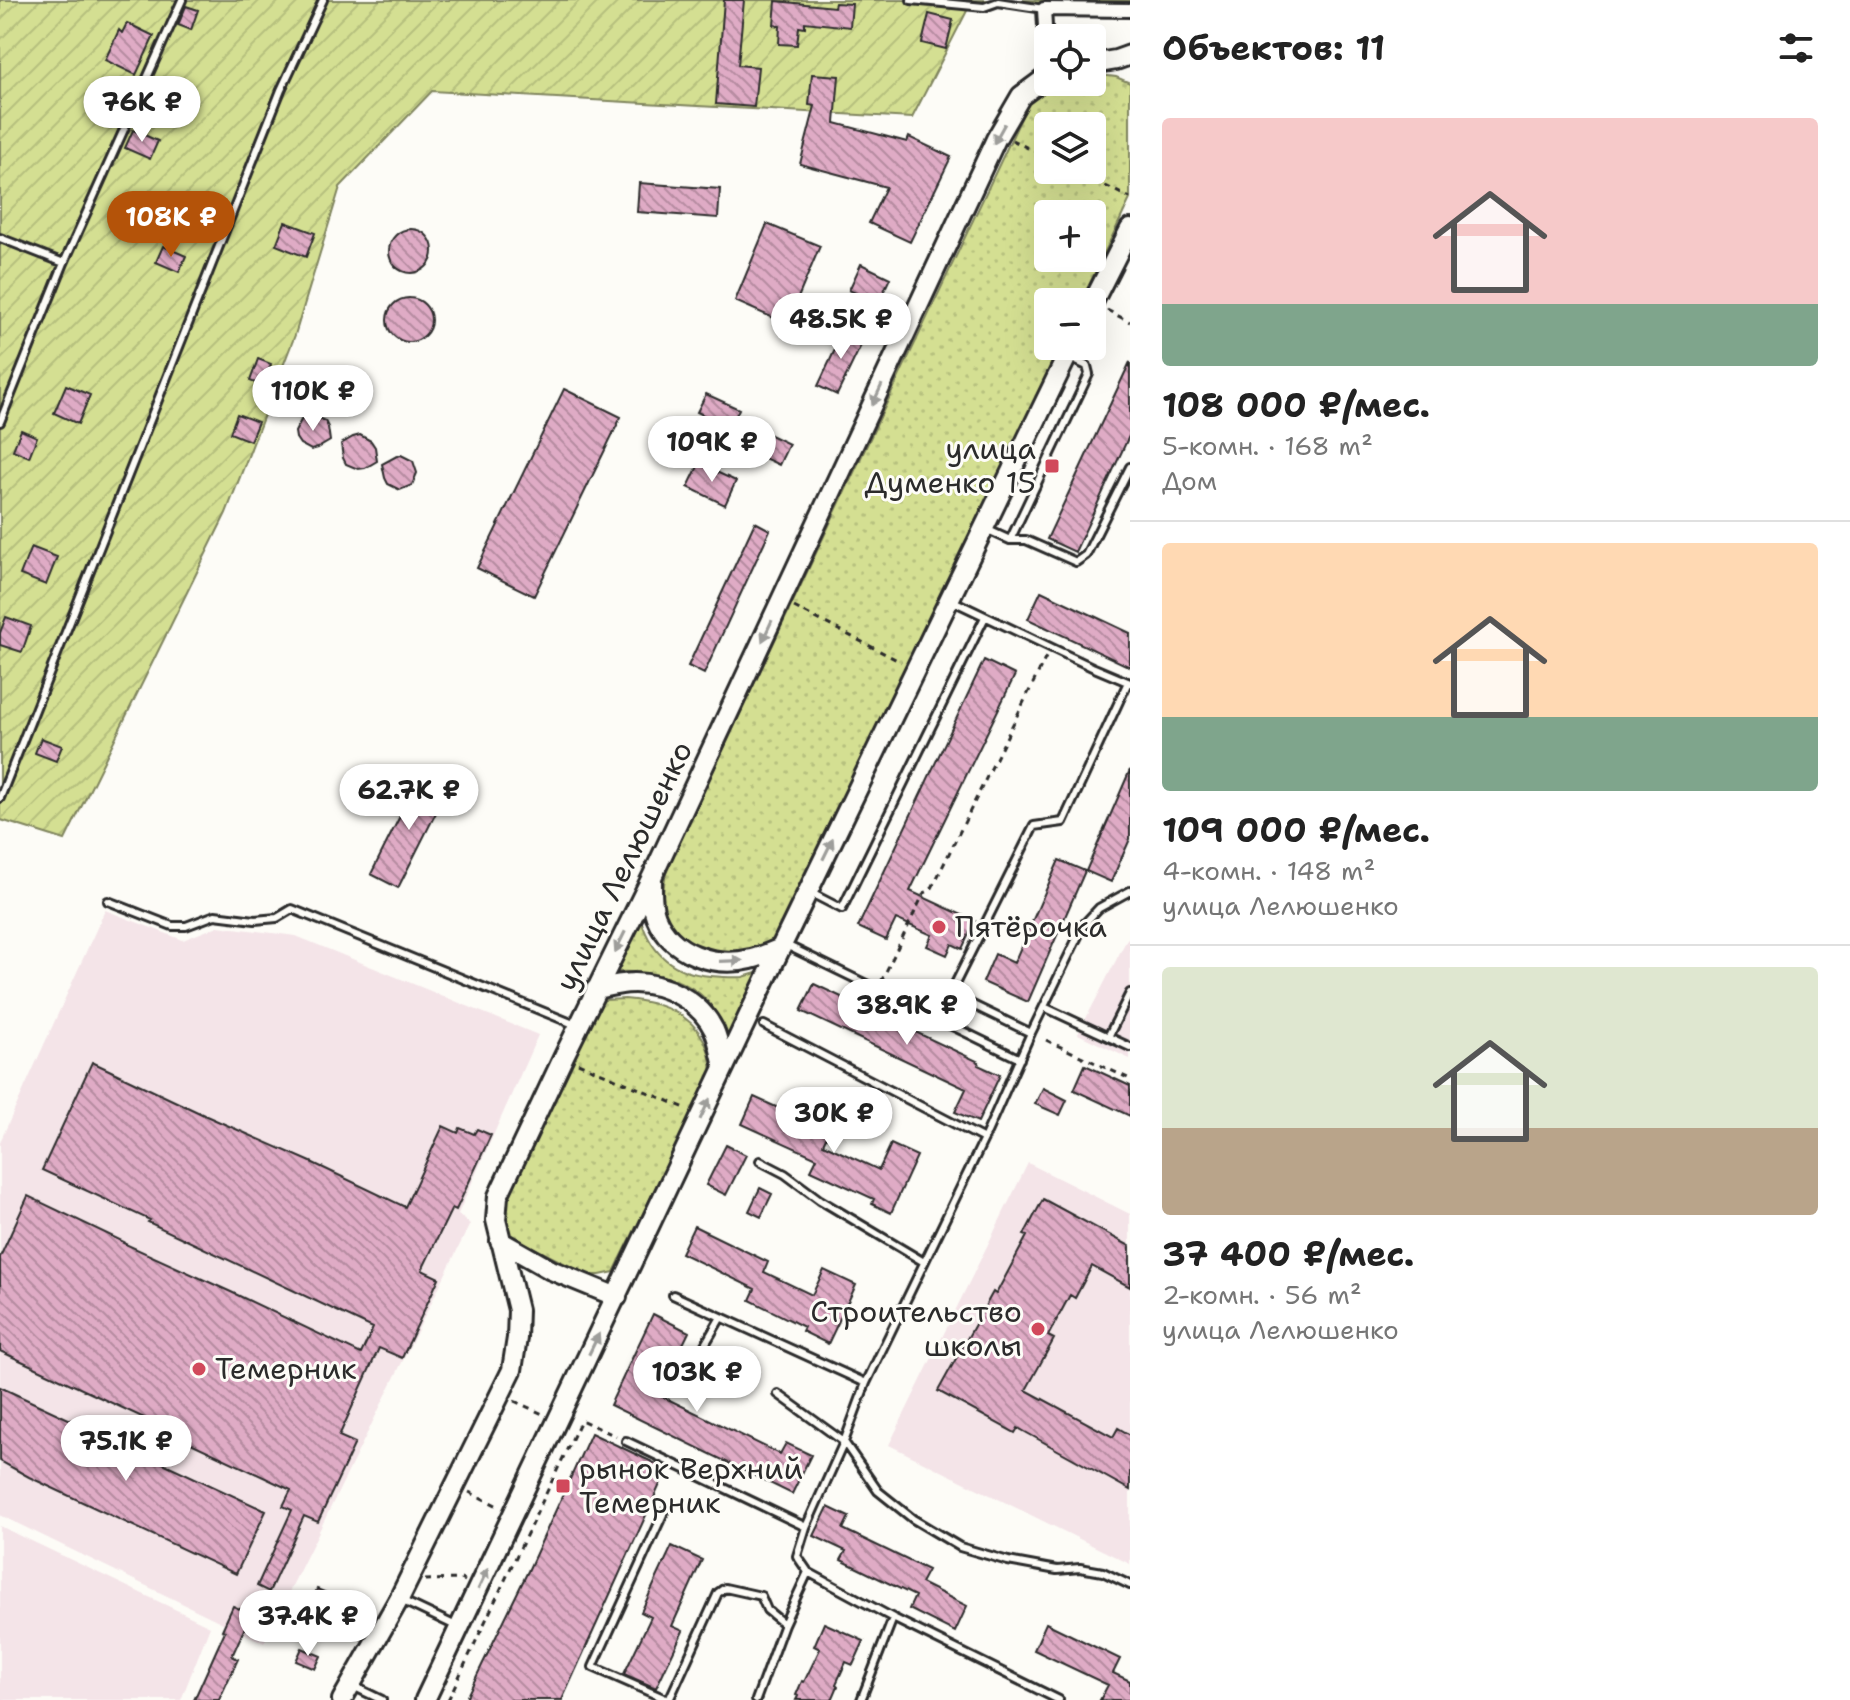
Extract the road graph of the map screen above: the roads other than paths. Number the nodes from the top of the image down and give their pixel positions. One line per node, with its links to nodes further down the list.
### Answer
1 (182, 0): 15 (lane)
2 (323, 0): 26 (lane)
3 (911, 0): 4 (lane)
4 (998, 1): 5 (lane)
5 (1044, 9): 6 (street); 7 (street)
6 (1130, 10)
7 (1045, 24)
8 (1130, 55): 9 (street)
9 (1106, 61)
10 (1106, 66): 11 (street)
11 (1130, 71)
12 (1034, 86): 27 (street, улица Лелюшенко, one-way to 27)
13 (1129, 235): 16 (street)
14 (0, 238): 15 (lane)
15 (64, 263): 19 (lane)
16 (1100, 288)
17 (1066, 360): 21 (street)
18 (1080, 360): 22 (lane)
19 (0, 422)
20 (1130, 467): 22 (lane)
21 (984, 528): 22 (lane); 23 (street)
22 (1010, 540)
23 (949, 599): 24 (lane); 29 (street, one-way to 23)
24 (985, 617): 25 (lane); 29 (lane)
25 (1129, 682): 37 (lane)
26 (0, 798)
27 (652, 877): 31 (street, one-way to 31); 32 (street, улица Лелюшенко, one-way to 32)
28 (1130, 891): 34 (lane)
29 (808, 892): 31 (street)
30 (108, 901): 36 (lane)
31 (782, 945): 40 (lane); 41 (street)
32 (596, 989): 36 (street, улица Лелюшенко); 41 (street)
33 (1130, 993): 38 (lane)
34 (1044, 1007): 37 (lane); 38 (lane)
35 (764, 1025): 42 (lane)
36 (578, 1026): 44 (street, улица Лелюшенко)
37 (1031, 1033): 40 (lane)
38 (1108, 1037): 39 (lane)
39 (1130, 1047)
40 (1020, 1059): 42 (lane)
41 (724, 1067): 47 (street, one-way to 41)
42 (984, 1139): 45 (lane)
43 (760, 1161): 45 (lane)
44 (500, 1241): 47 (street); 58 (street, улица Лелюшенко)
45 (924, 1262): 50 (lane)
46 (673, 1295): 48 (lane)
47 (617, 1297): 61 (street, one-way to 47)
48 (721, 1317): 49 (lane); 50 (lane)
49 (696, 1360)
50 (866, 1383): 53 (lane)
51 (778, 1394): 53 (lane)
52 (626, 1441): 55 (lane)
53 (844, 1442): 55 (lane); 57 (lane)
54 (664, 1512): 65 (lane)
55 (806, 1527): 56 (lane)
56 (808, 1572): 59 (lane); 60 (lane)
57 (1130, 1585)
58 (399, 1599): 61 (lane); 62 (street, улица Лелюшенко)
59 (893, 1618): 67 (lane); 68 (lane)
60 (784, 1624): 65 (lane); 66 (lane)
61 (459, 1628): 64 (street)
62 (346, 1692): 63 (lane)
63 (382, 1700)
64 (425, 1700)
65 (669, 1700)
66 (756, 1700)
67 (861, 1700)
68 (1059, 1700)

